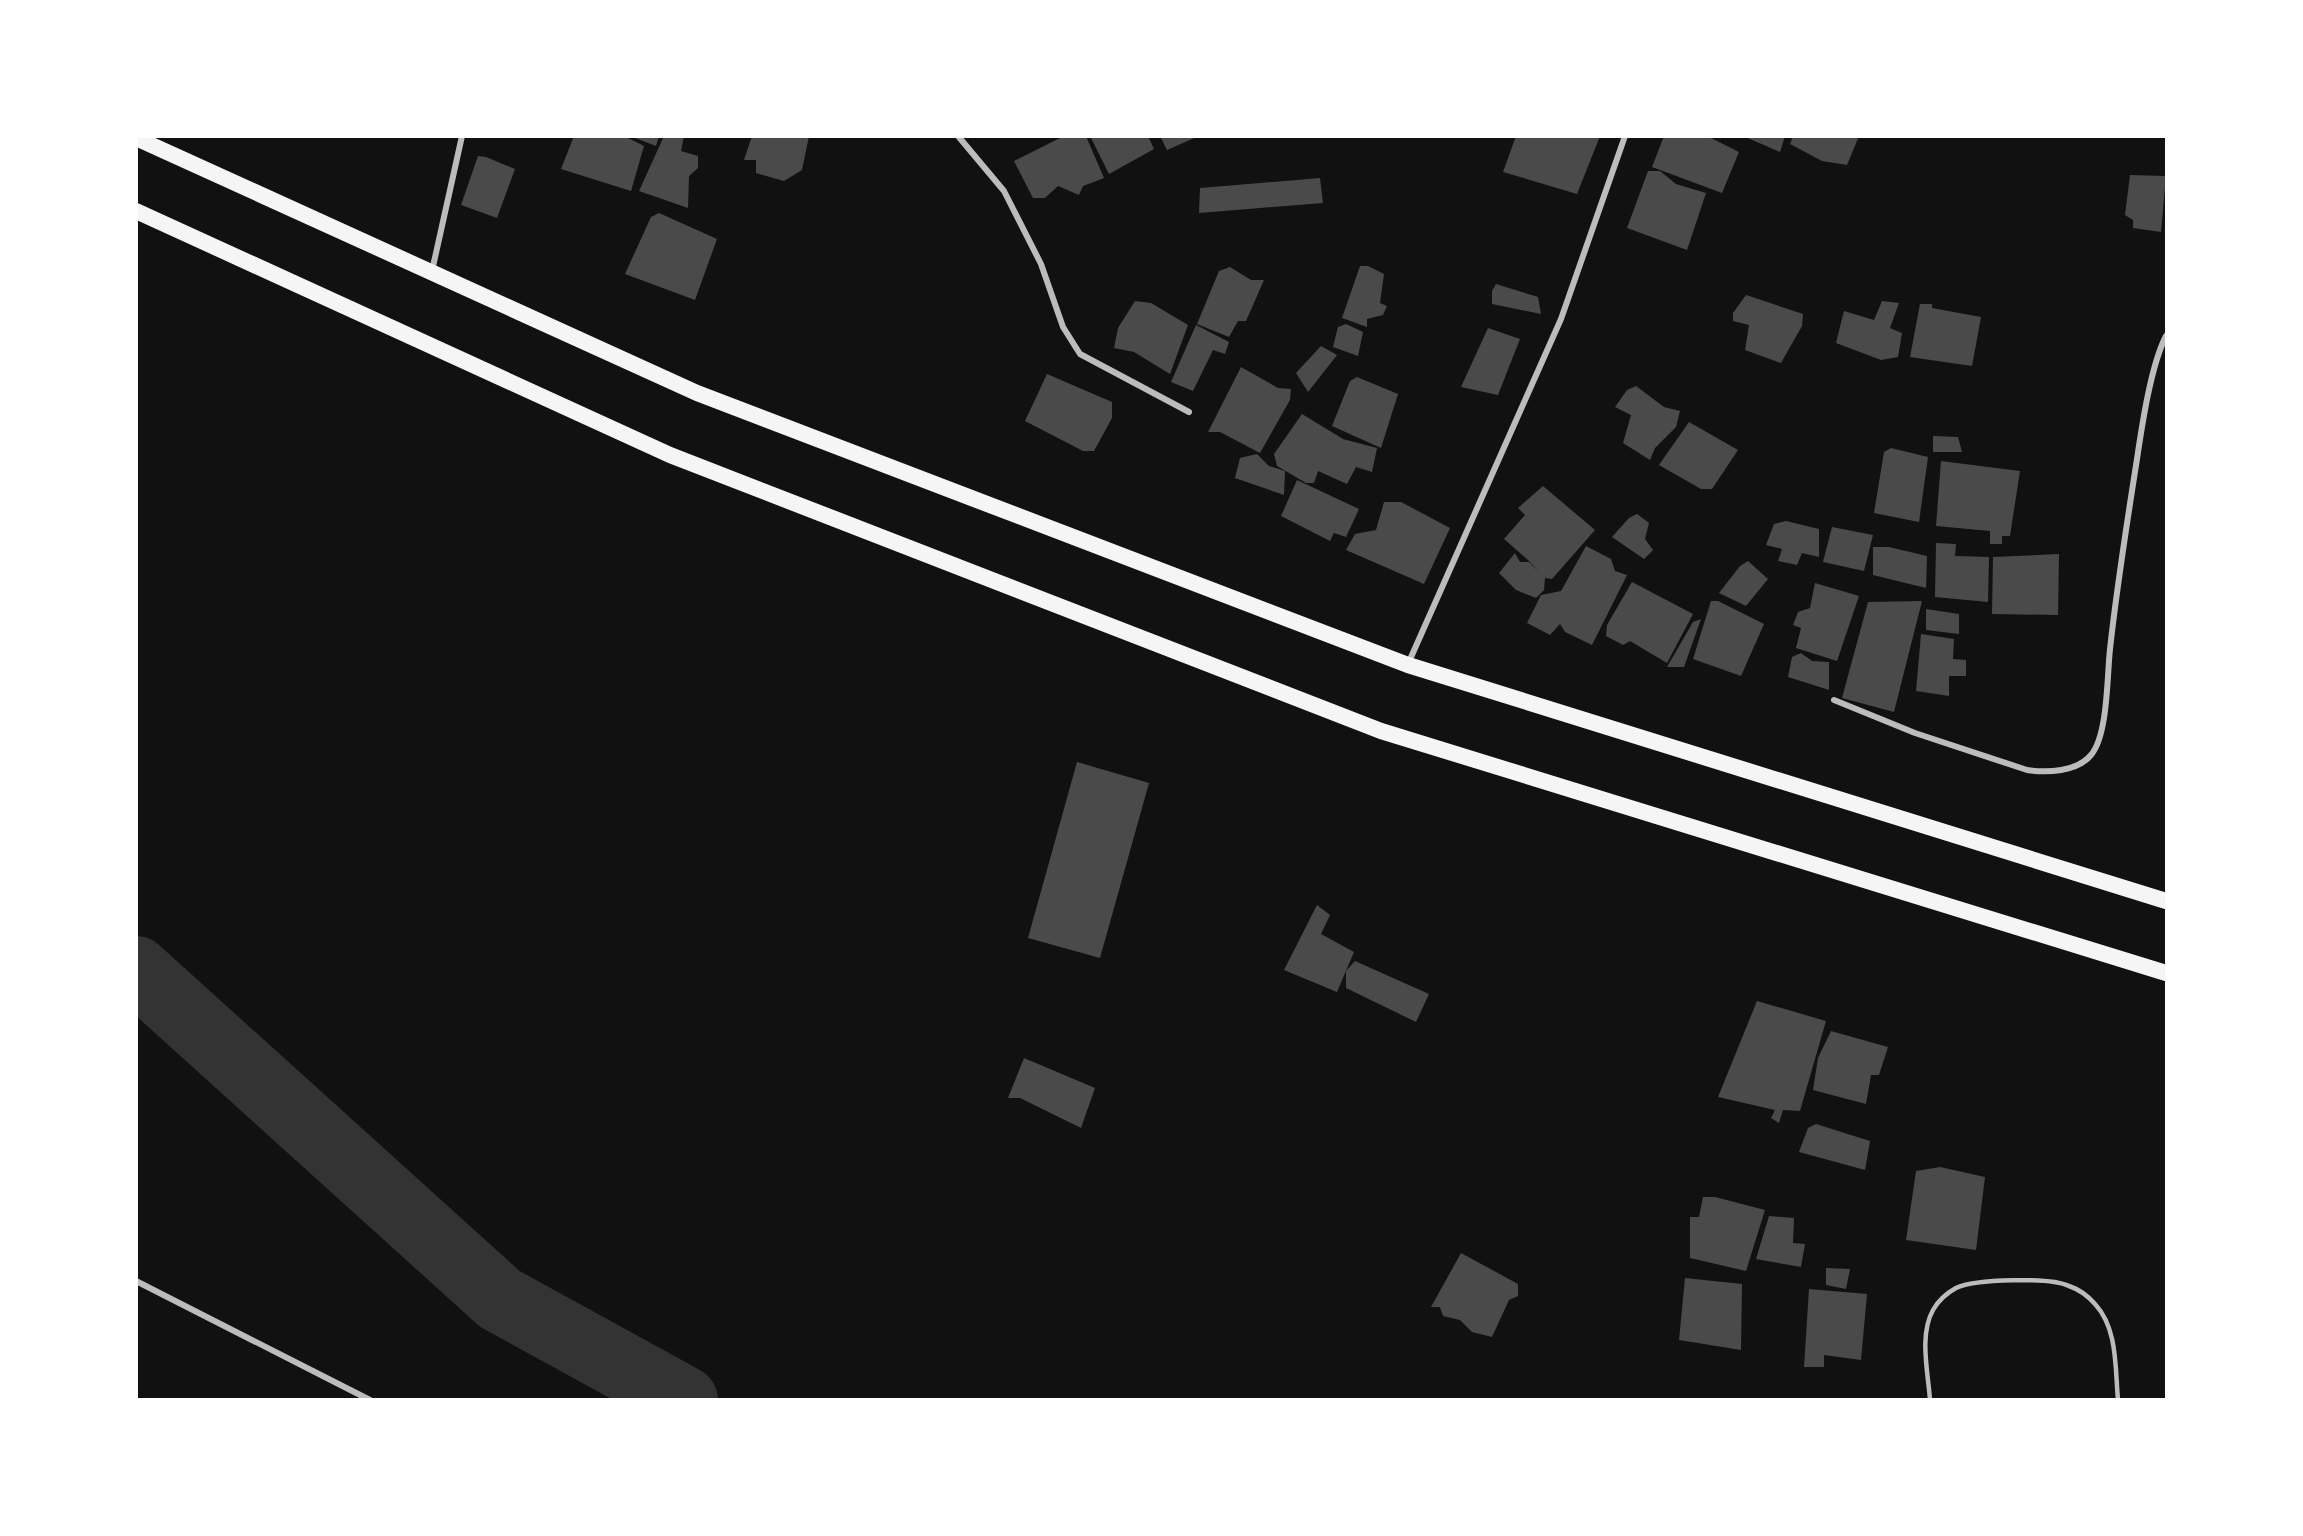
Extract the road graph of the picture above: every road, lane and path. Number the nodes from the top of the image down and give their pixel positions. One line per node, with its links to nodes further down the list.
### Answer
1 (462, 136): 6 (street)
2 (958, 136): 8 (street)
3 (1625, 136): 9 (street)
4 (136, 138): 6 (highway)
5 (136, 211): 12 (highway)
6 (432, 274): 9 (highway)
7 (2166, 336): 10 (street)
8 (1189, 412)
9 (1408, 665): 11 (highway)
10 (1834, 700)
11 (2166, 901)
12 (2166, 973)
13 (136, 1281): 14 (street)
14 (370, 1400)
15 (1930, 1400): 16 (lane)
16 (2118, 1400)

